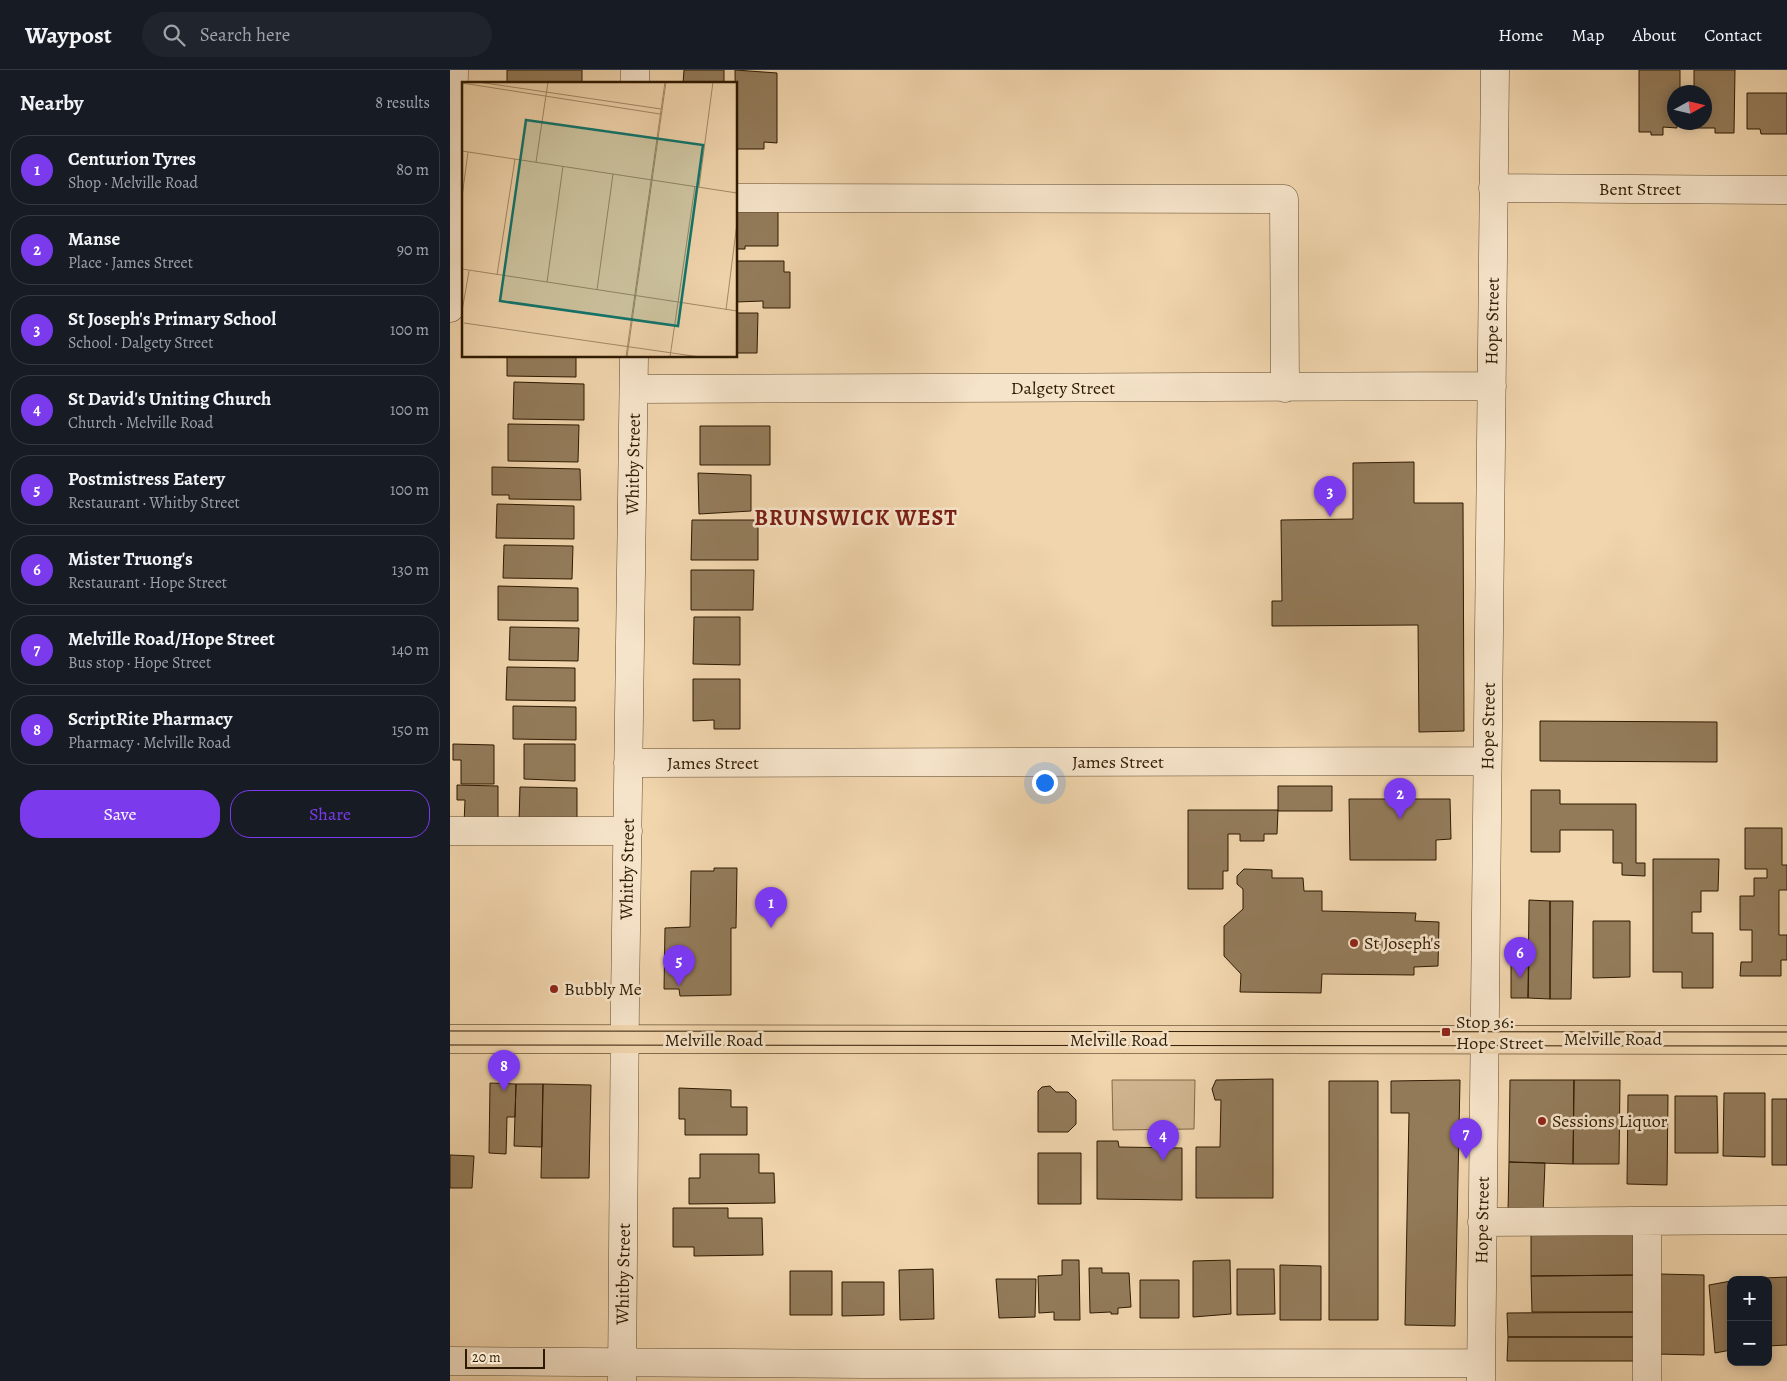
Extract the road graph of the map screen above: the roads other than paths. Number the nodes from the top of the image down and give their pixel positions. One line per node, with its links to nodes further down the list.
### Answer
1 (454, 70): 6 (street)
2 (1495, 70): 3 (street, Hope Street)
3 (1493, 188): 4 (street, Bent Street); 8 (street, Hope Street)
4 (1787, 190)
5 (738, 198): 9 (street)
6 (450, 308)
7 (634, 358): 10 (street, Whitby Street)
8 (1492, 386): 9 (street, Dalgety Street); 11 (street, Hope Street)
9 (1284, 388): 10 (street, Dalgety Street)
10 (634, 389): 12 (street, Whitby Street)
11 (1488, 761): 12 (street, James Street); 17 (street, Hope Street)
12 (628, 763): 14 (street, Whitby Street)
13 (450, 831): 14 (street)
14 (628, 831): 16 (street, Whitby Street)
15 (450, 1039): 16 (main road, Melville Road)
16 (624, 1040): 17 (main road, Melville Road); 23 (street, Whitby Street)
17 (1484, 1040): 18 (main road, Melville Road); 20 (street, Hope Street)
18 (1787, 1040)
19 (1787, 1220): 21 (street)
20 (1482, 1222): 21 (street); 24 (street, Hope Street)
21 (1647, 1222): 25 (street)
22 (450, 1361): 23 (street)
23 (622, 1372): 24 (street)
24 (1481, 1372)
25 (1647, 1381)

